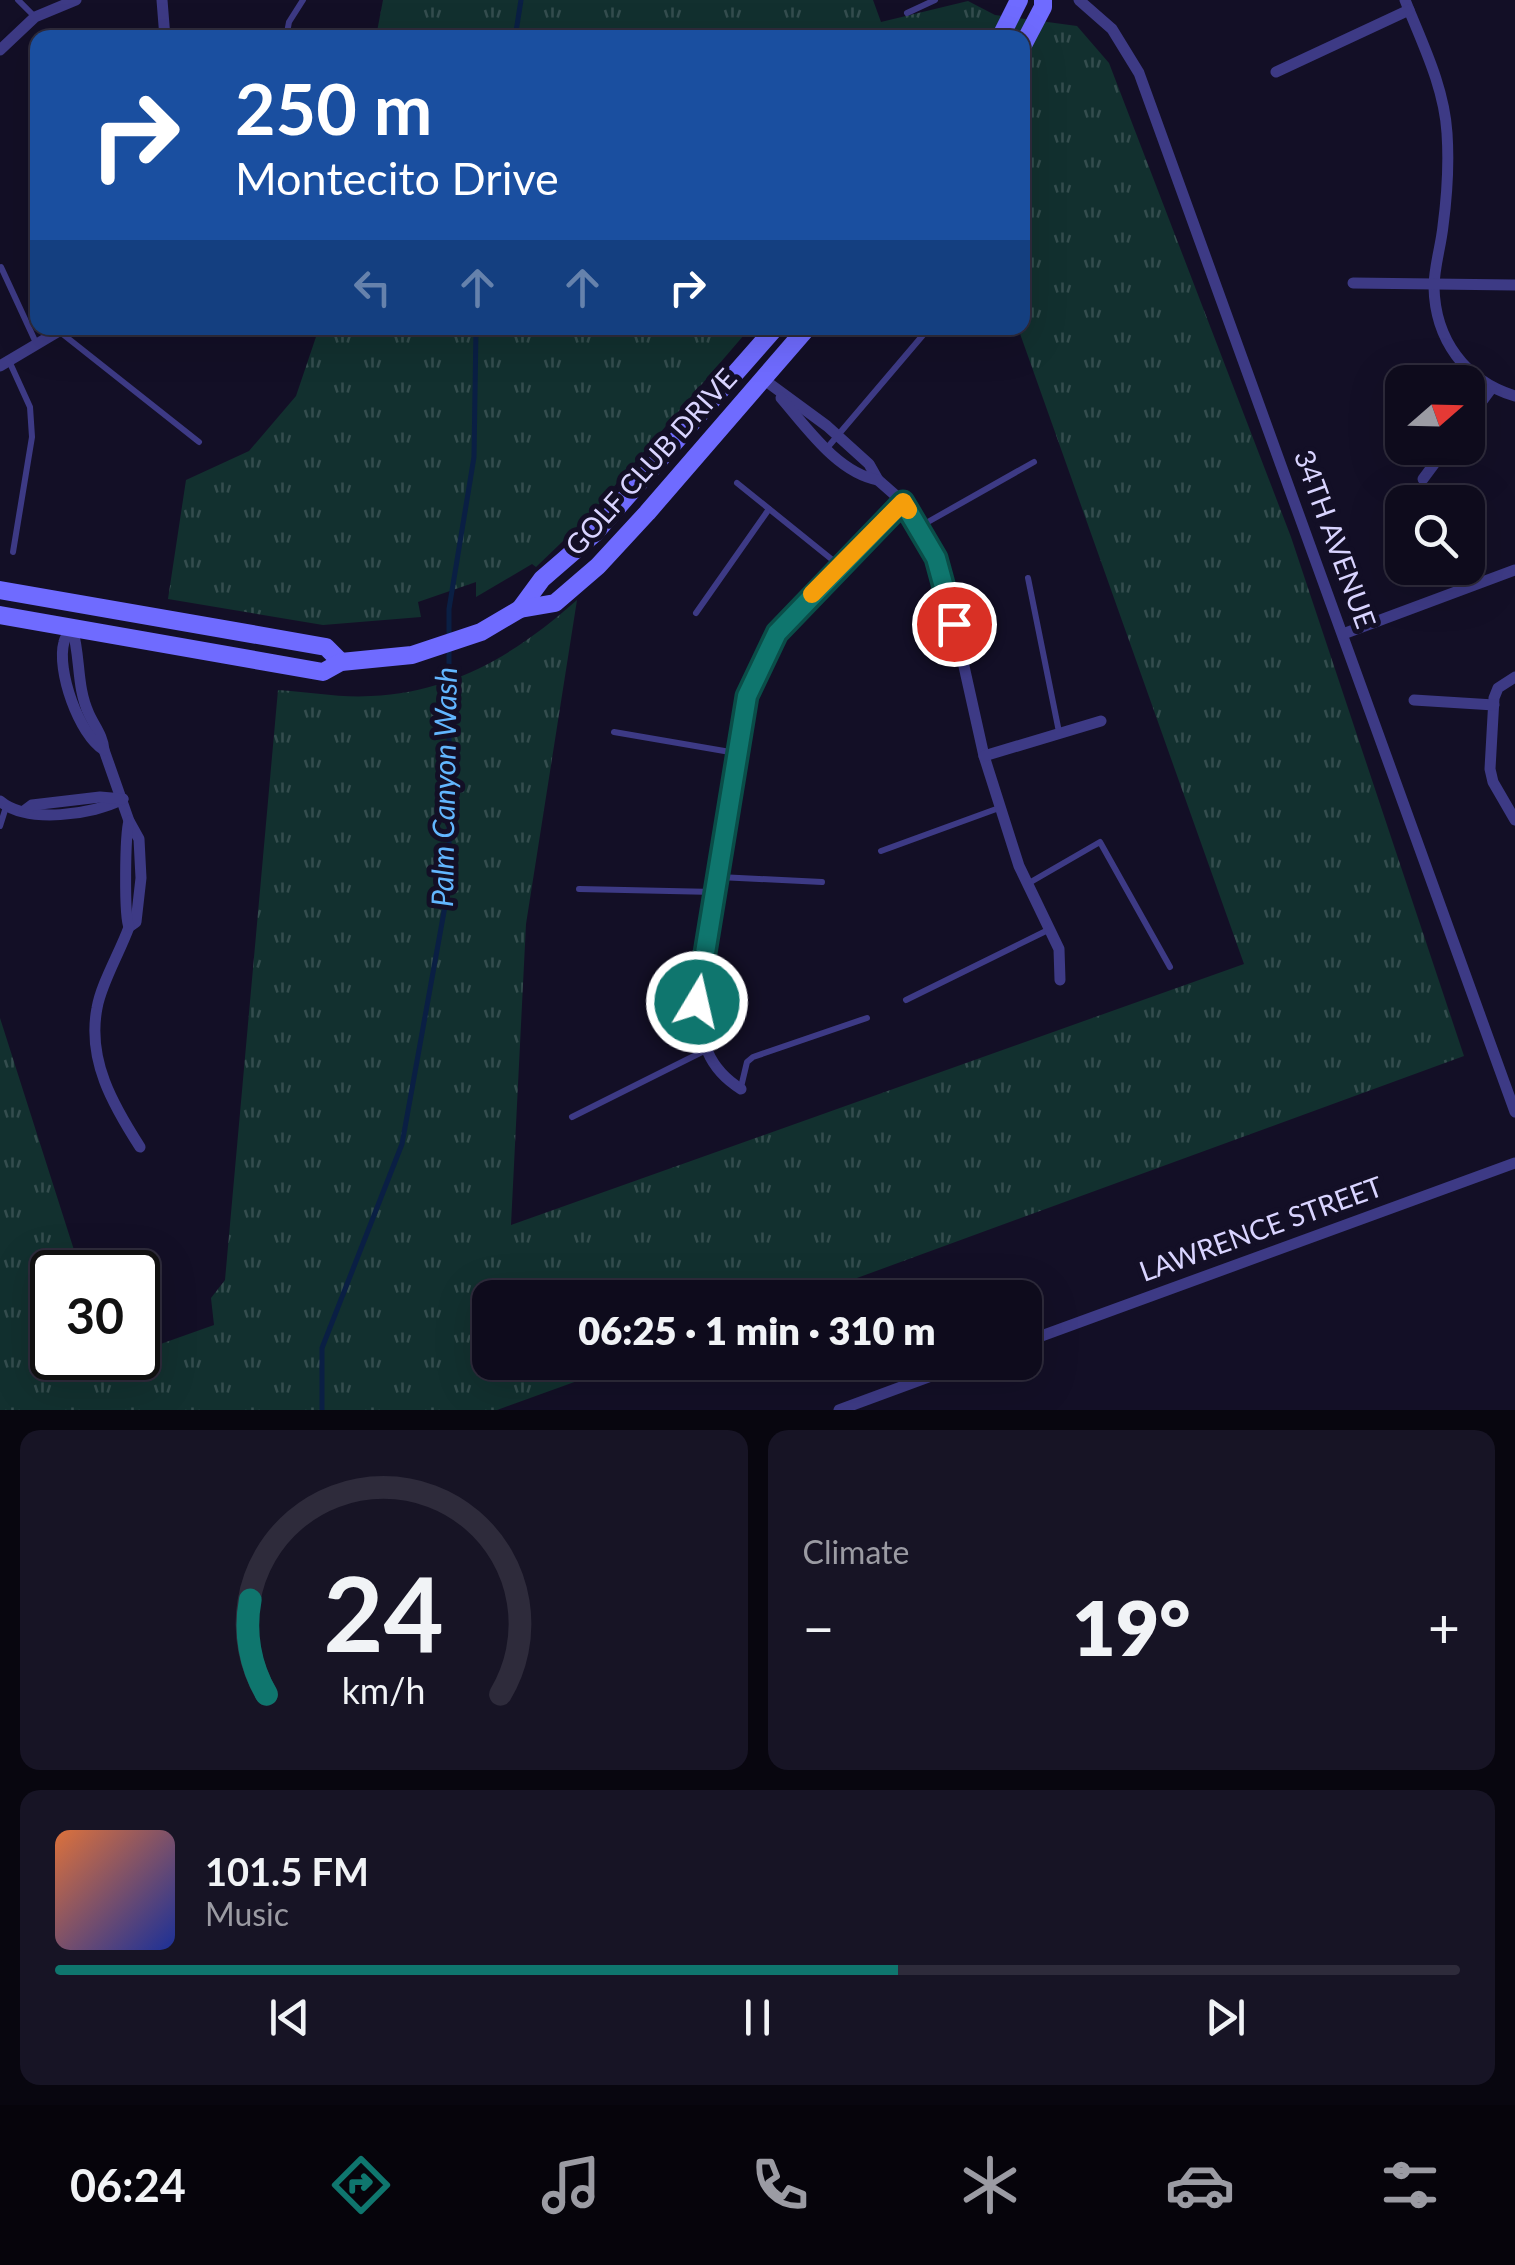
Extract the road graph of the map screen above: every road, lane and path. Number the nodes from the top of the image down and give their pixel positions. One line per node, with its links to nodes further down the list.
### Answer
1 (18, 0): 11 (lane)
2 (76, 0): 11 (street)
3 (162, 0): 12 (street)
4 (303, 0): 13 (lane)
5 (935, 0): 10 (lane)
6 (1019, 0): 14 (street)
7 (1043, 0): 15 (street)
8 (1079, 0): 56 (street, 34TH AVENUE)
9 (1407, 5): 17 (street); 20 (street)
10 (907, 13)
11 (35, 17): 16 (street)
12 (164, 30)
13 (288, 30)
14 (1004, 30)
15 (1030, 31)
16 (0, 50)
17 (1276, 72)
18 (1, 267): 22 (lane)
19 (1353, 283): 20 (street)
20 (1434, 284): 21 (street); 33 (street)
21 (1515, 285)
22 (30, 329)
23 (33, 335): 29 (lane)
24 (54, 335): 29 (street)
25 (68, 335): 37 (lane)
26 (769, 335): 31 (street, GOLF CLUB DRIVE)
27 (801, 335): 32 (street, GOLF CLUB DRIVE)
28 (923, 335): 36 (lane)
29 (38, 346): 30 (street)
30 (5, 364): 47 (lane)
31 (745, 364): 32 (street); 52 (street, GOLF CLUB DRIVE)
32 (763, 379): 36 (street); 38 (street); 52 (street, GOLF CLUB DRIVE)
33 (1491, 388): 34 (street); 35 (street)
34 (1485, 396)
35 (1515, 396)
36 (838, 435): 38 (lane); 42 (street)
37 (199, 442)
38 (827, 448): 42 (street)
39 (1034, 462): 46 (lane)
40 (1433, 465): 41 (street)
41 (1423, 479)
42 (878, 480): 44 (street)
43 (737, 483): 45 (lane)
44 (903, 502): 46 (street); 48 (street)
45 (769, 509): 48 (lane); 53 (lane)
46 (919, 528): 65 (street)
47 (13, 552)
48 (840, 566): 64 (street)
49 (1515, 570): 56 (street)
50 (1028, 578): 63 (lane)
51 (0, 590): 57 (street)
52 (520, 610): 57 (street, GOLF CLUB DRIVE)
53 (696, 613)
54 (0, 615): 55 (street, GOLF CLUB DRIVE)
55 (72, 628): 57 (street, GOLF CLUB DRIVE); 66 (street)
56 (1343, 634): 84 (street, 34TH AVENUE)
57 (342, 662)
58 (1515, 677): 60 (street)
59 (1414, 700): 60 (street)
60 (1494, 705): 69 (street)
61 (1101, 721): 63 (street)
62 (614, 732): 64 (lane)
63 (1060, 734): 65 (street)
64 (738, 753): 72 (street)
65 (984, 756): 68 (street)
66 (123, 799): 67 (street); 86 (street)
67 (3, 804): 70 (lane)
68 (999, 808): 71 (lane); 74 (street)
69 (1515, 820)
70 (0, 826)
71 (881, 851)
72 (718, 876): 73 (lane); 76 (street)
73 (822, 882)
74 (1028, 884): 77 (street); 78 (lane)
75 (579, 889): 76 (lane)
76 (715, 892): 82 (street)
77 (1050, 930): 79 (street); 80 (lane)
78 (1170, 966)
79 (1060, 980)
80 (906, 1000)
81 (867, 1018): 83 (lane)
82 (707, 1050): 83 (street); 85 (lane)
83 (741, 1089)
84 (1515, 1112)
85 (572, 1117)
86 (140, 1147)
87 (1515, 1163): 88 (street, LAWRENCE STREET)
88 (1042, 1336)
89 (919, 1380): 90 (street)
90 (838, 1410)

